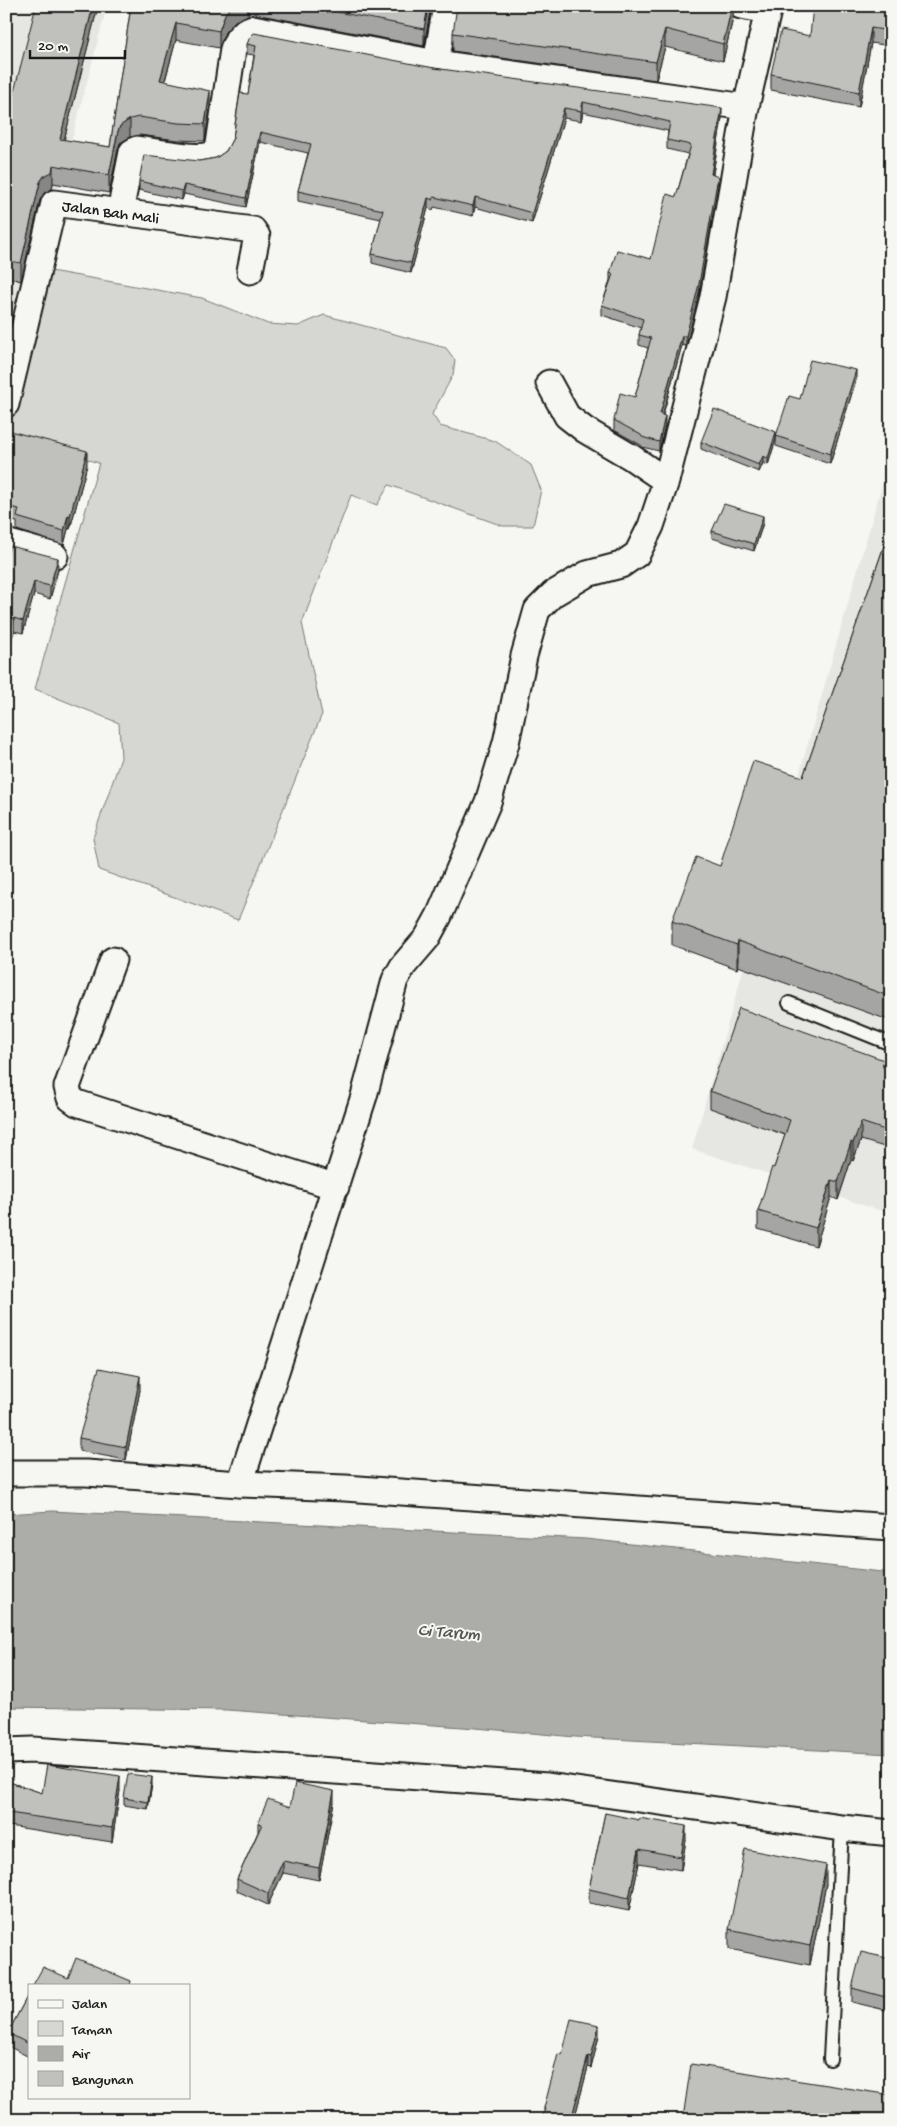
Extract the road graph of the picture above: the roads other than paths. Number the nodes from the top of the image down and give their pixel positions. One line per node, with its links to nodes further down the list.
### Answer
1 (446, 6): 4 (street)
2 (741, 6): 3 (street)
3 (769, 9): 5 (street)
4 (436, 63): 5 (street); 6 (street)
5 (746, 107): 10 (street)
6 (120, 212): 7 (street, Jalan Bah Mali); 9 (street, Jalan Bah Mali)
7 (250, 271)
8 (549, 383): 10 (street)
9 (6, 404)
10 (666, 481): 16 (street)
11 (6, 542): 12 (street)
12 (55, 556)
13 (113, 960): 16 (street)
14 (789, 1004): 15 (lane)
15 (891, 1044)
16 (336, 1186): 18 (street)
17 (6, 1473): 18 (street)
18 (240, 1484): 19 (street)
19 (891, 1527)
20 (6, 1751): 21 (street)
21 (842, 1828): 22 (street); 23 (lane)
22 (891, 1833)
23 (830, 2059)

